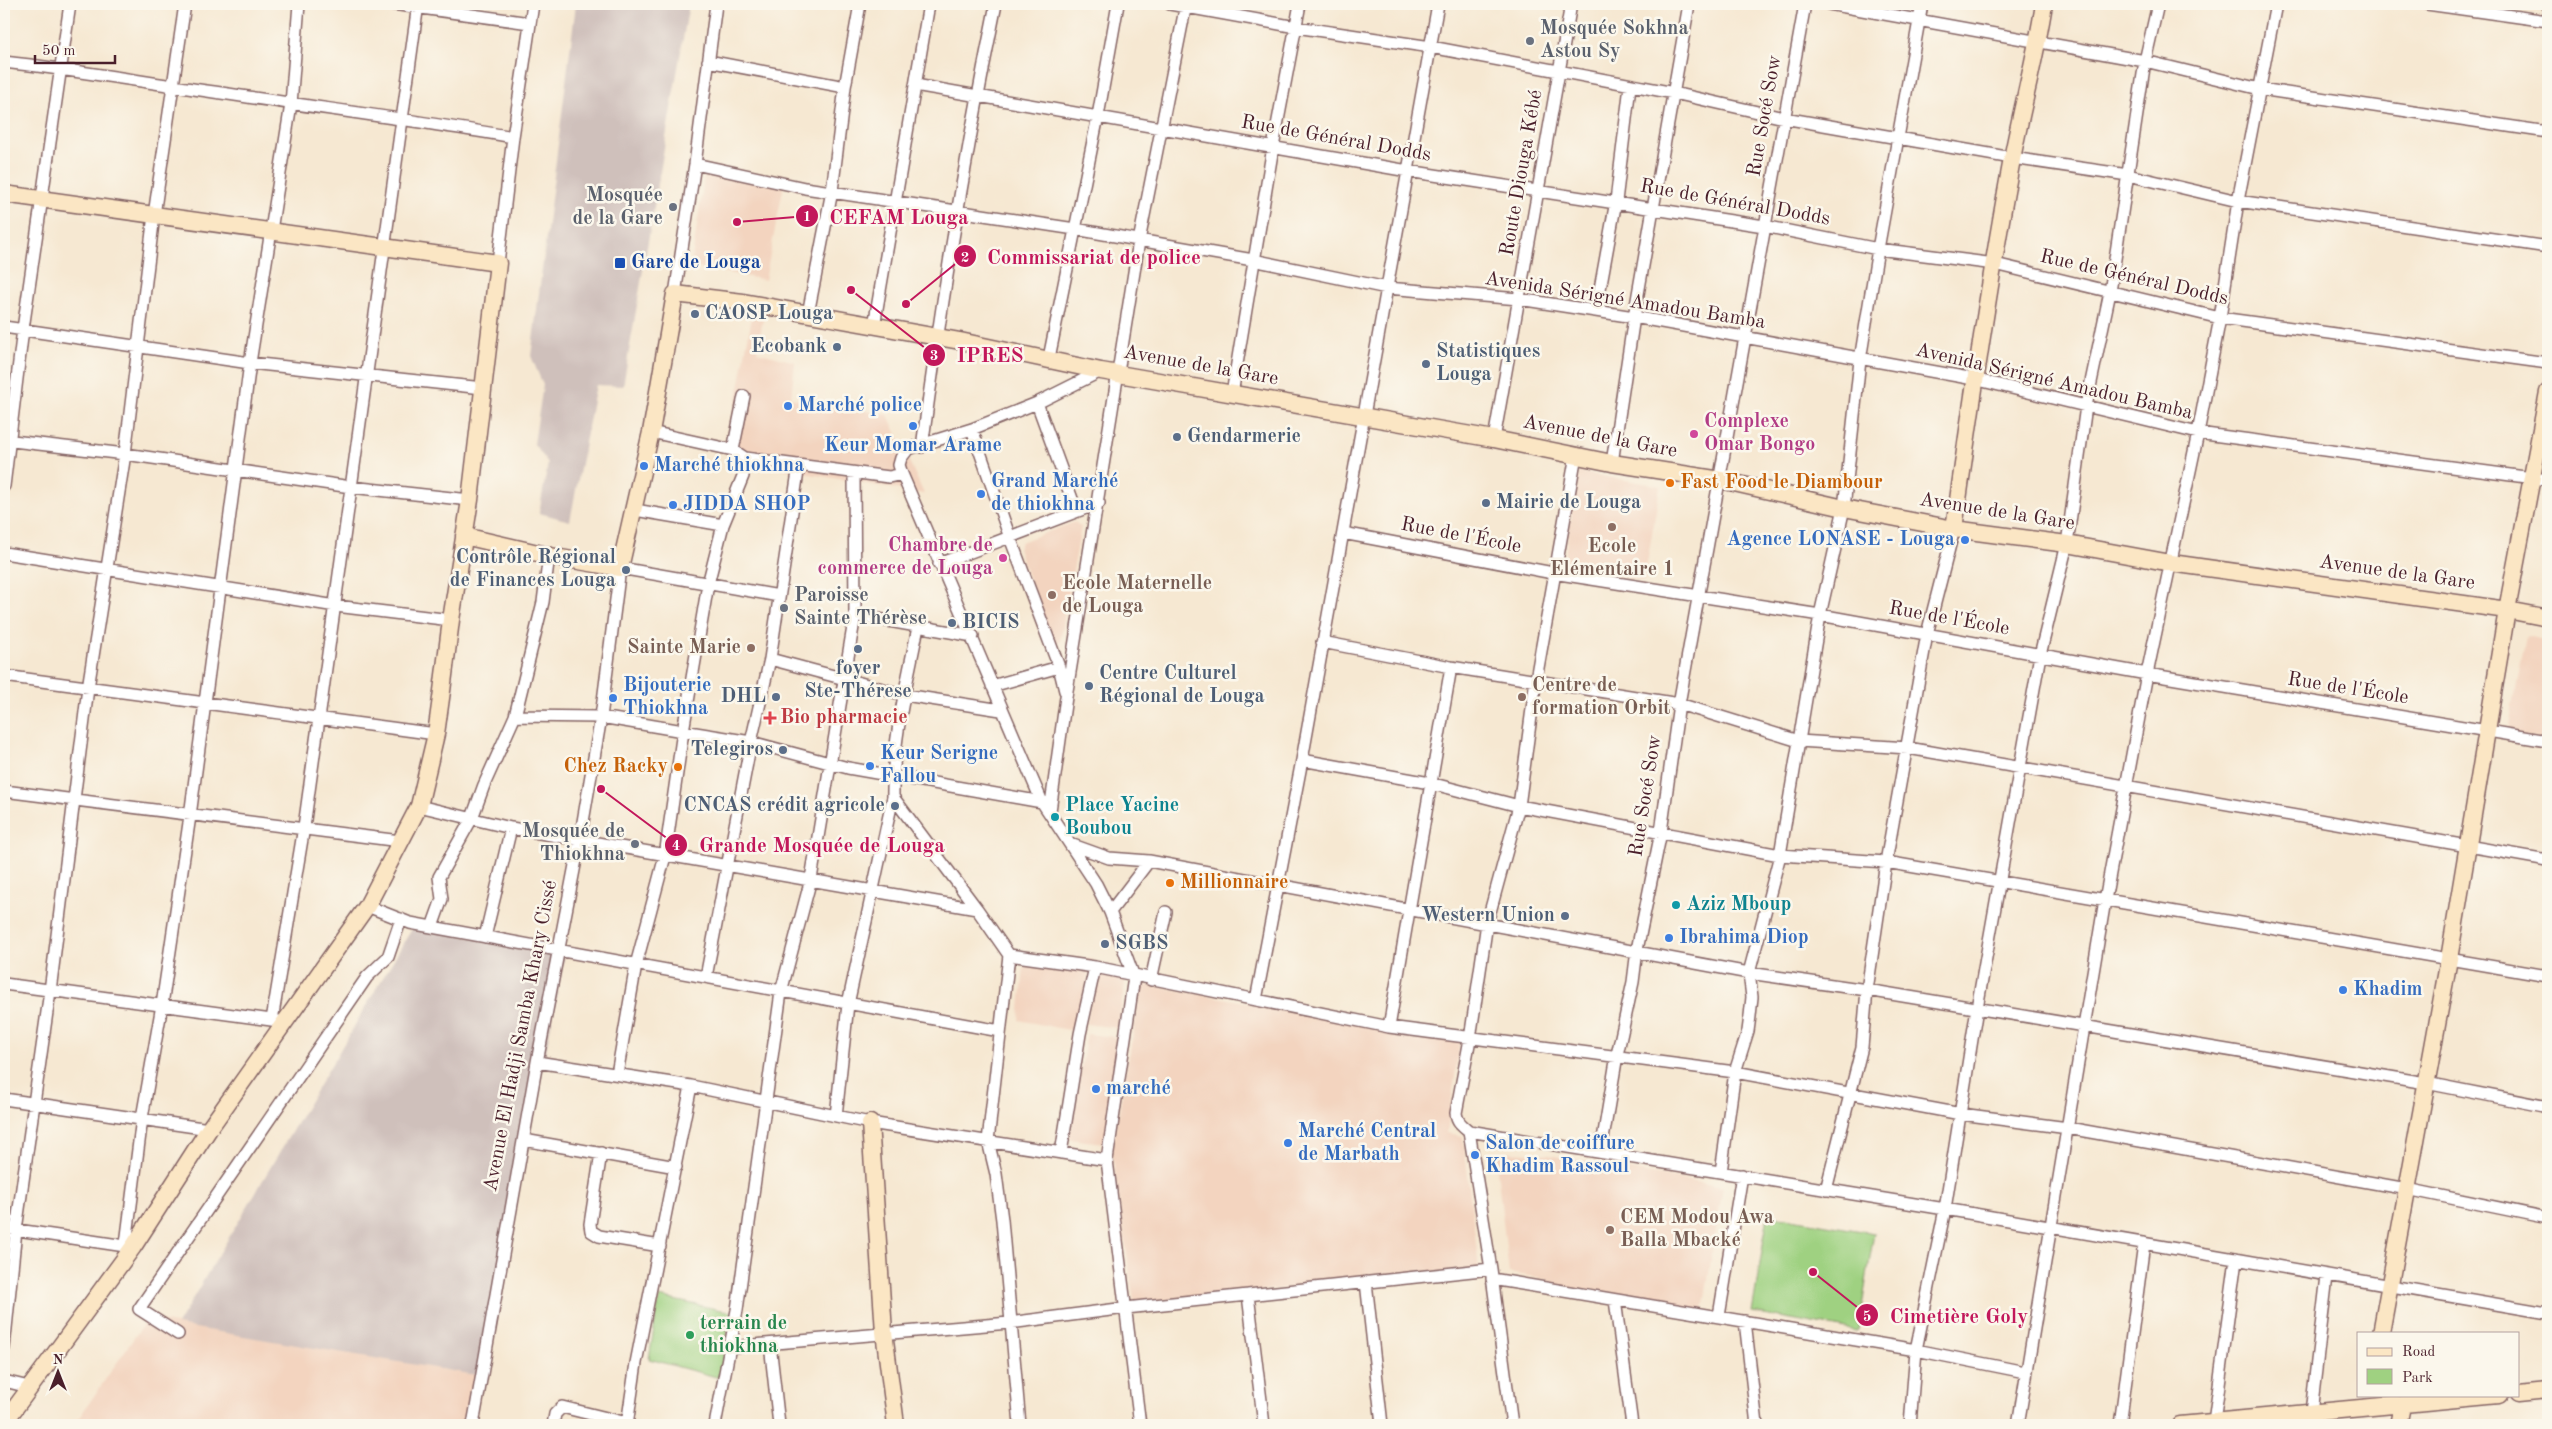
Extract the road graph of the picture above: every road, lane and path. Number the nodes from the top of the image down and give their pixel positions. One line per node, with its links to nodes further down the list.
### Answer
1 (70, 4): 34 (street)
2 (185, 4): 38 (street)
3 (299, 4): 43 (street)
4 (392, 4): 23 (street)
5 (533, 4): 27 (street)
6 (716, 4): 31 (street, Avenue El Hadji Samba Khary Cissé)
7 (860, 4): 39 (street)
8 (929, 4): 36 (street)
9 (996, 4): 42 (street)
10 (1118, 4): 44 (street)
11 (1170, 4): 24 (street)
12 (1300, 4): 28 (street)
13 (1438, 4): 30 (street)
14 (1571, 4): 35 (street, Route Diouga Kébé)
15 (1689, 4): 41 (street)
16 (1805, 4): 46 (street, Rue Socé Sow)
17 (1830, 4): 25 (street)
18 (1922, 4): 25 (street)
19 (2044, 4): 29 (street)
20 (2158, 4): 32 (street)
21 (2276, 4): 40 (street)
22 (2427, 4): 26 (street)
23 (418, 5): 27 (street); 45 (street)
24 (1185, 5): 28 (street); 47 (street)
25 (1919, 20): 29 (street); 50 (street)
26 (2548, 21)
27 (530, 23): 49 (street)
28 (1296, 27): 30 (street); 51 (street)
29 (2038, 42): 32 (street); 52 (street)
30 (1431, 47): 35 (street); 54 (street)
31 (708, 61): 39 (street); 53 (street, Avenue El Hadji Samba Khary Cissé)
32 (2145, 61): 40 (street); 55 (street)
33 (4, 62): 34 (street)
34 (61, 68): 38 (street); 59 (street)
35 (1559, 73): 37 (street); 56 (street, Route Diouga Kébé)
36 (915, 85): 42 (street, Rue de Général Dodds); 60 (street)
37 (1630, 86): 41 (street); 61 (street)
38 (174, 87): 43 (street); 65 (street)
39 (845, 87): 57 (street)
40 (2260, 89): 48 (street); 62 (street)
41 (1674, 93): 46 (street); 63 (street)
42 (977, 95): 44 (street, Rue de Général Dodds); 64 (street)
43 (291, 104): 45 (street); 68 (street)
44 (1098, 116): 47 (street, Rue de Général Dodds); 67 (street)
45 (402, 118): 49 (street); 71 (street)
46 (1784, 118): 50 (street); 66 (street, Rue Socé Sow)
47 (1161, 127): 51 (street, Rue de Général Dodds); 69 (street)
48 (2548, 132)
49 (513, 136): 74 (street)
50 (1897, 138): 52 (street); 72 (street)
51 (1273, 147): 54 (street, Rue de Général Dodds); 73 (street)
52 (2012, 158): 55 (street); 75 (street)
53 (695, 164): 57 (street, Avenida Sérigné Amadou Bamba); 78 (street, Avenue El Hadji Samba Khary Cissé)
54 (1408, 171): 56 (street, Rue de Général Dodds); 76 (street)
55 (2128, 175): 62 (street); 77 (street)
56 (1537, 190): 61 (street, Rue de Général Dodds); 79 (street, Route Diouga Kébé)
57 (832, 191): 60 (street, Avenida Sérigné Amadou Bamba); 81 (street)
58 (4, 194): 59 (street)
59 (42, 200): 65 (street); 86 (street)
60 (894, 200): 64 (street, Avenida Sérigné Amadou Bamba); 84 (street)
61 (1616, 201): 63 (street, Rue de Général Dodds); 80 (street)
62 (2238, 201): 70 (street); 83 (street)
63 (1654, 209): 66 (street, Rue de Général Dodds); 82 (street)
64 (959, 212): 67 (street, Avenida Sérigné Amadou Bamba); 87 (street)
65 (154, 216): 68 (street); 89 (street)
66 (1764, 226): 72 (street, Rue de Général Dodds); 88 (street, Rue Socé Sow)
67 (1075, 229): 69 (street, Avenida Sérigné Amadou Bamba); 90 (street)
68 (272, 232): 71 (street); 92 (street)
69 (1139, 241): 73 (street, Avenida Sérigné Amadou Bamba); 95 (street)
70 (2548, 247)
71 (383, 248): 74 (street); 96 (street)
72 (1878, 249): 75 (street, Rue de Général Dodds); 91 (street)
73 (1254, 260): 76 (street, Avenida Sérigné Amadou Bamba); 100 (street)
74 (498, 264): 98 (street)
75 (1995, 264): 77 (street, Rue de Général Dodds); 97 (street)
76 (1387, 288): 79 (street, Avenida Sérigné Amadou Bamba); 104 (street)
77 (2110, 292): 83 (street, Rue de Général Dodds); 103 (street)
78 (675, 294): 81 (street, Avenue de la Gare); 106 (street, Avenue El Hadji Samba Khary Cissé)
79 (1519, 299): 80 (street, Avenida Sérigné Amadou Bamba); 108 (street, Route Diouga Kébé)
80 (1596, 311): 82 (street, Avenida Sérigné Amadou Bamba)
81 (808, 314): 84 (street, Avenue de la Gare)
82 (1634, 317): 88 (street, Avenida Sérigné Amadou Bamba); 115 (street)
83 (2220, 318): 93 (street, Rue de Général Dodds); 107 (street)
84 (874, 326): 87 (street, Avenue de la Gare)
85 (4, 327): 86 (street)
86 (23, 329): 89 (street); 109 (street)
87 (936, 338): 90 (street, Avenue de la Gare); 110 (street)
88 (1745, 339): 91 (street, Avenida Sérigné Amadou Bamba); 121 (street, Rue Socé Sow)
89 (137, 345): 92 (street); 112 (street)
90 (1048, 358): 94 (street, Avenue de la Gare)
91 (1860, 360): 97 (street, Avenida Sérigné Amadou Bamba); 126 (street)
92 (250, 362): 96 (street); 117 (street)
93 (2548, 363)
94 (1101, 371): 95 (street, Avenue de la Gare); 102 (street)
95 (1119, 374): 100 (street, Avenue de la Gare); 125 (street)
96 (366, 375): 98 (street); 123 (street)
97 (1974, 379): 103 (street, Avenida Sérigné Amadou Bamba); 130 (street)
98 (483, 388): 124 (street)
99 (2548, 392): 120 (street)
100 (1232, 394): 104 (street, Avenue de la Gare)
101 (744, 396): 111 (street)
102 (1037, 404): 105 (street); 128 (street)
103 (2086, 406): 107 (street, Avenida Sérigné Amadou Bamba); 134 (street)
104 (1365, 416): 108 (street, Avenue de la Gare); 131 (street)
105 (972, 429): 110 (street); 132 (street)
106 (652, 432): 111 (street); 127 (street, Avenue El Hadji Samba Khary Cissé)
107 (2198, 434): 120 (street, Avenida Sérigné Amadou Bamba); 137 (street)
108 (1494, 439): 113 (street, Avenue de la Gare)
109 (6, 440): 112 (street); 122 (street)
110 (922, 446): 119 (street)
111 (733, 450): 114 (street)
112 (125, 454): 117 (street); 140 (street)
113 (1576, 455): 115 (street, Avenue de la Gare); 141 (street)
114 (745, 458): 116 (street); 129 (street)
115 (1612, 463): 121 (street, Avenue de la Gare)
116 (799, 465): 118 (street); 144 (street)
117 (237, 471): 123 (street); 143 (street)
118 (854, 474): 119 (street); 148 (street)
119 (902, 474): 138 (street)
120 (2540, 478): 147 (street)
121 (1721, 480): 126 (street, Avenue de la Gare); 145 (street, Rue Socé Sow)
122 (4, 486)
123 (351, 487): 124 (street); 146 (street)
124 (470, 500): 133 (street)
125 (1099, 503): 128 (street); 167 (street)
126 (1844, 508): 130 (street, Avenue de la Gare); 149 (street)
127 (635, 510): 129 (street); 139 (street, Avenue El Hadji Samba Khary Cissé)
128 (1076, 510): 132 (street)
129 (723, 525): 142 (street)
130 (1954, 529): 134 (street, Avenue de la Gare); 153 (street)
131 (1343, 533): 141 (street, Rue de l'École); 155 (street)
132 (1008, 535): 138 (street); 159 (street)
133 (464, 536): 136 (street); 151 (street)
134 (2067, 544): 137 (street, Avenue de la Gare); 156 (street)
135 (4, 553): 140 (street)
136 (549, 555): 139 (street); 171 (street)
137 (2172, 563): 147 (street, Avenue de la Gare); 160 (street)
138 (938, 564): 154 (street)
139 (620, 568): 142 (street); 172 (street, Avenue El Hadji Samba Khary Cissé)
140 (107, 571): 143 (street); 165 (street)
141 (1553, 573): 145 (street, Rue de l'École); 163 (street)
142 (708, 584): 144 (street); 174 (street)
143 (222, 587): 146 (street); 168 (street)
144 (779, 596): 157 (street)
145 (1699, 597): 149 (street, Rue de l'École); 169 (street, Rue Socé Sow)
146 (336, 606): 151 (street); 173 (street)
147 (2507, 610): 150 (street, Avenue de la Gare); 175 (street)
148 (854, 615): 152 (street); 162 (street)
149 (1820, 615): 153 (street, Rue de l'École); 177 (street)
150 (2548, 618)
151 (451, 620): 176 (street)
152 (918, 627): 154 (street); 166 (street)
153 (1927, 634): 156 (street, Rue de l'École); 180 (street)
154 (973, 636): 164 (street)
155 (1322, 642): 158 (street); 181 (street)
156 (2040, 655): 160 (street, Rue de l'École); 183 (street)
157 (770, 659): 162 (street); 179 (street)
158 (1451, 666): 163 (street); 185 (street)
159 (1059, 667): 164 (street); 167 (street)
160 (2147, 674): 175 (street, Rue de l'École); 186 (street)
161 (4, 676): 165 (street)
162 (844, 678): 166 (street); 182 (street)
163 (1536, 679): 169 (street); 192 (street)
164 (992, 686): 170 (street)
165 (88, 688): 168 (street); 189 (street)
166 (905, 695): 170 (street); 184 (street)
167 (1066, 697): 193 (street)
168 (204, 704): 173 (street); 194 (street)
169 (1679, 704): 177 (street); 198 (street, Rue Socé Sow)
170 (1001, 710): 190 (street)
171 (515, 716): 172 (street); 195 (street)
172 (601, 717): 174 (street); 199 (street, Avenue El Hadji Samba Khary Cissé)
173 (320, 718): 176 (street); 196 (street)
174 (683, 731): 179 (street); 204 (street)
175 (2488, 731): 178 (street, Rue de l'École); 202 (street)
176 (436, 734): 191 (street)
177 (1798, 741): 180 (street); 203 (street)
178 (2548, 741)
179 (751, 742): 182 (street); 208 (street)
180 (1908, 748): 183 (street); 207 (street)
181 (1302, 760): 185 (street); 211 (street)
182 (829, 764): 184 (street); 209 (street)
183 (2022, 768): 186 (street); 210 (street)
184 (893, 777): 188 (street); 190 (street)
185 (1430, 783): 192 (street); 216 (street)
186 (2128, 786): 202 (street); 213 (street)
187 (4, 791): 189 (street)
188 (893, 797): 212 (street); 215 (street)
189 (74, 800): 194 (street); 236 (street)
190 (1042, 802): 193 (street)
191 (419, 806): 195 (street); 200 (street)
192 (1519, 806): 198 (street); 220 (street)
193 (1050, 811): 201 (street)
194 (190, 816): 196 (street); 240 (street)
195 (472, 818): 197 (street); 221 (street)
196 (304, 828): 200 (street); 242 (street)
197 (511, 828): 199 (street); 222 (street)
198 (1661, 832): 203 (street); 224 (street, Rue Socé Sow)
199 (580, 839): 204 (street); 223 (street, Avenue El Hadji Samba Khary Cissé)
200 (400, 841): 214 (street)
201 (1070, 844): 206 (street); 217 (street)
202 (2468, 846): 205 (street); 226 (street)
203 (1780, 855): 207 (street); 229 (street)
204 (665, 856): 208 (street); 227 (street)
205 (2548, 860)
206 (1149, 861): 211 (street); 217 (street)
207 (1886, 862): 210 (street); 235 (street)
208 (728, 866): 209 (street); 231 (street)
209 (811, 879): 212 (street); 237 (street)
210 (1999, 881): 213 (street); 241 (street)
211 (1278, 885): 216 (street); 238 (street)
212 (872, 890): 215 (street); 239 (street)
213 (2105, 900): 226 (street); 243 (street)
214 (367, 906): 219 (street); 242 (street)
215 (977, 909): 225 (street)
216 (1409, 910): 220 (street); 244 (street)
217 (1110, 912): 232 (street)
218 (1166, 912): 233 (street)
219 (401, 919): 221 (street); 298 (street)
220 (1487, 923): 224 (street); 246 (street)
221 (432, 927): 222 (street)
222 (485, 937): 223 (street)
223 (558, 950): 227 (street); 248 (street, Avenue El Hadji Samba Khary Cissé)
224 (1637, 950): 229 (street); 247 (street, Rue Socé Sow)
225 (1008, 955): 228 (street); 245 (street)
226 (2449, 959): 230 (street); 251 (street)
227 (636, 965): 231 (street); 250 (street)
228 (1095, 968): 232 (street); 269 (street)
229 (1749, 973): 235 (street); 249 (street)
230 (2548, 976)
231 (706, 977): 237 (street)
232 (1134, 977): 233 (street); 270 (street)
233 (1151, 980): 238 (street)
234 (4, 984): 236 (street)
235 (1867, 990): 241 (street); 253 (street)
236 (50, 991): 240 (street); 256 (street)
237 (781, 992): 239 (street); 255 (street)
238 (1256, 1000): 244 (street)
239 (848, 1004): 245 (street); 259 (street)
240 (162, 1006): 242 (street); 260 (street)
241 (1977, 1008): 243 (street); 258 (street)
242 (279, 1021): 263 (street)
243 (2085, 1026): 251 (street); 262 (street)
244 (1389, 1027): 246 (street)
245 (1000, 1030): 266 (street)
246 (1470, 1039): 247 (street); 264 (street)
247 (1617, 1055): 249 (street); 267 (street, Rue Socé Sow)
248 (537, 1062): 250 (street); 265 (street, Avenue El Hadji Samba Khary Cissé)
249 (1735, 1072): 253 (street); 272 (street)
250 (617, 1074): 252 (street)
251 (2426, 1083): 257 (street); 274 (street)
252 (691, 1086): 255 (street); 271 (street)
253 (1851, 1094): 258 (street); 275 (street)
254 (4, 1099): 256 (street)
255 (764, 1102): 259 (street); 300 (street)
256 (33, 1103): 260 (street); 280 (street)
257 (2548, 1107)
258 (1961, 1114): 262 (street); 276 (street)
259 (836, 1116): 261 (street)
260 (142, 1118): 263 (street); 282 (street)
261 (870, 1123): 266 (street); 296 (street)
262 (2068, 1128): 274 (street); 278 (street)
263 (209, 1129): 282 (street)
264 (1469, 1131): 267 (street); 285 (street)
265 (524, 1140): 268 (street); 315 (street, Avenue El Hadji Samba Khary Cissé)
266 (988, 1141): 269 (street); 295 (street)
267 (1602, 1151): 272 (street)
268 (601, 1153): 271 (street); 283 (street)
269 (1061, 1153): 270 (street)
270 (1107, 1160): 291 (street)
271 (676, 1167): 283 (street)
272 (1721, 1172): 273 (street)
273 (1742, 1176): 275 (street); 293 (street)
274 (2407, 1189): 277 (street); 288 (street)
275 (1826, 1190): 276 (street)
276 (1945, 1209): 278 (street); 302 (street)
277 (2548, 1218)
278 (2049, 1227): 281 (street); 303 (street)
279 (4, 1228): 280 (street)
280 (16, 1230): 282 (street); 301 (street)
281 (2144, 1243): 284 (street); 329 (street)
282 (130, 1246): 305 (street)
283 (660, 1246): 314 (street)
284 (2236, 1259): 286 (street); 312 (street)
285 (1492, 1274): 287 (street); 290 (street); 324 (street)
286 (2327, 1276): 288 (street); 311 (street)
287 (1366, 1282): 289 (street); 323 (street)
288 (2388, 1287): 292 (street); 297 (street)
289 (1248, 1295): 291 (street); 322 (street)
290 (1616, 1300): 293 (street); 325 (street)
291 (1126, 1308): 295 (street); 321 (street)
292 (2548, 1313)
293 (1719, 1316): 294 (street)
294 (1745, 1321): 302 (street); 326 (street)
295 (1009, 1323): 296 (street); 320 (street)
296 (884, 1332): 299 (street); 319 (street)
297 (2381, 1332)
298 (178, 1334)
299 (770, 1344): 300 (street); 318 (street)
300 (731, 1346): 317 (street)
301 (4, 1348)
302 (1916, 1350): 303 (street); 327 (street)
303 (2025, 1372): 328 (street)
304 (4, 1381): 305 (street)
305 (30, 1387): 313 (street)
306 (2548, 1390): 307 (street)
307 (2520, 1393)
308 (2490, 1396): 310 (street)
309 (2371, 1400): 310 (street); 311 (street)
310 (2402, 1406): 331 (street)
311 (2311, 1412): 312 (street)
312 (2214, 1422): 330 (street)
313 (4, 1423)
314 (627, 1424): 316 (street)
315 (473, 1425)
316 (553, 1425)
317 (715, 1425)
318 (779, 1425)
319 (896, 1425)
320 (1020, 1425)
321 (1140, 1425)
322 (1264, 1425)
323 (1382, 1425)
324 (1512, 1425)
325 (1632, 1425)
326 (1756, 1425)
327 (1910, 1425)
328 (2018, 1425)
329 (2120, 1425)
330 (2180, 1425)
331 (2398, 1425)

